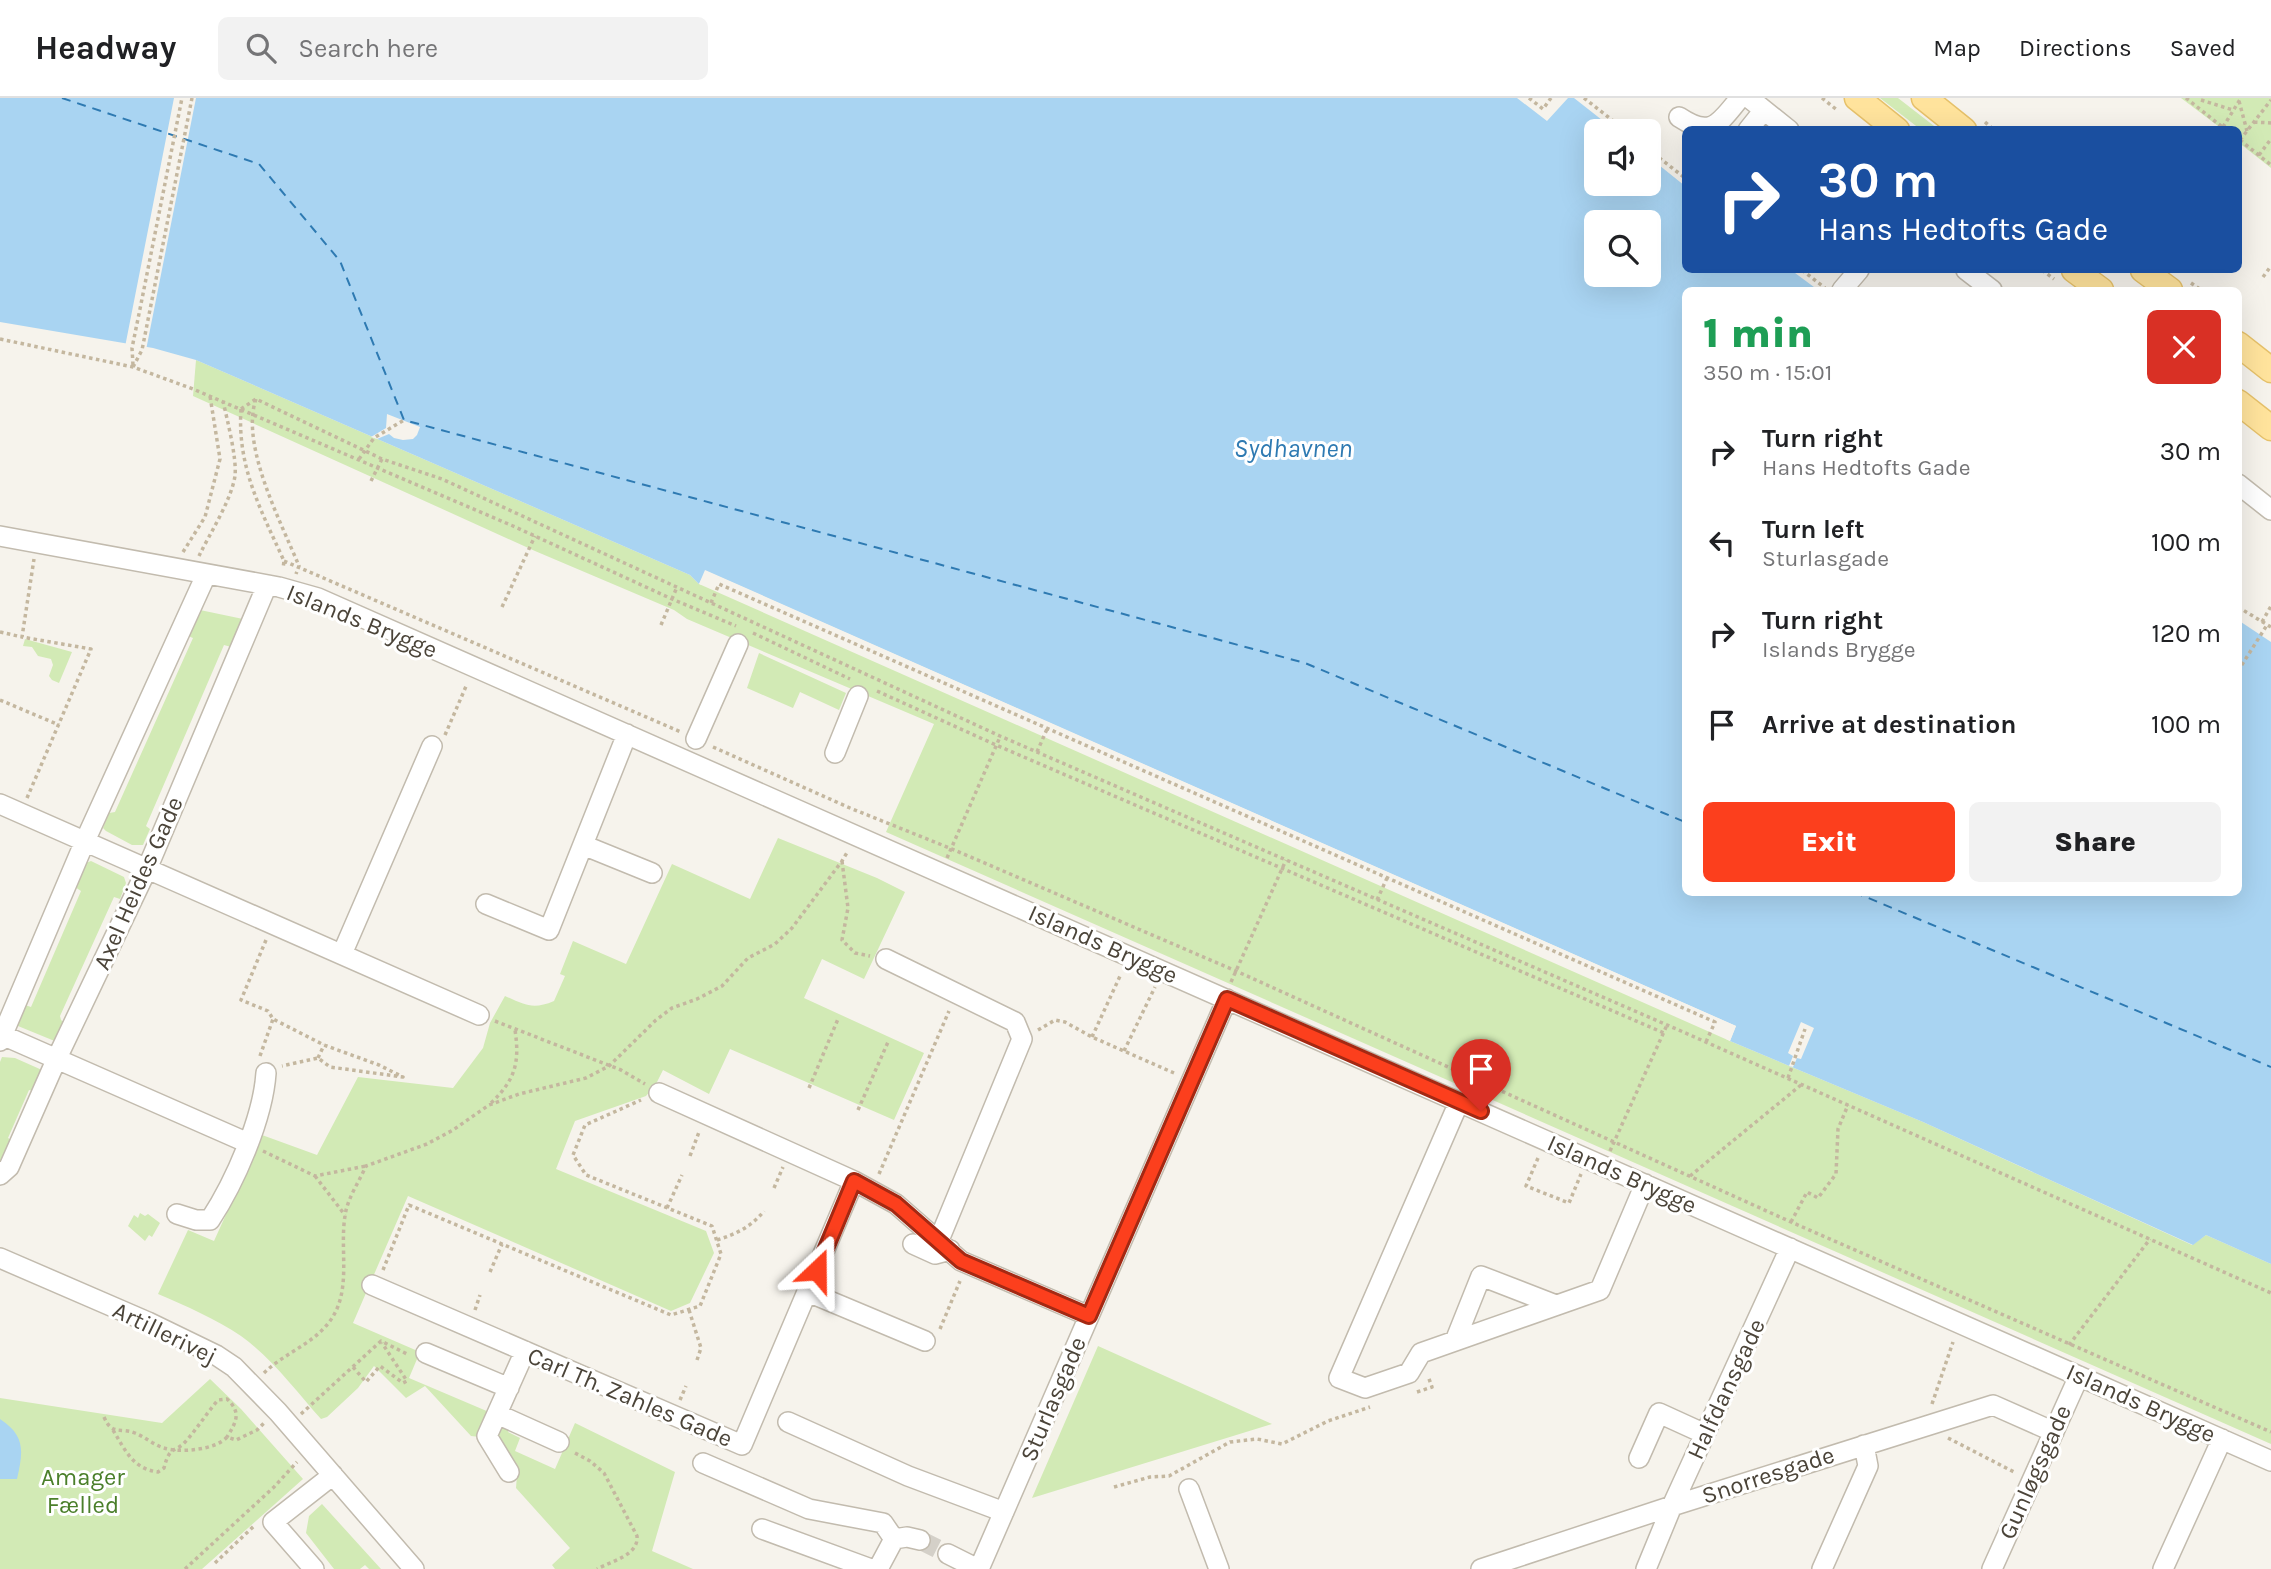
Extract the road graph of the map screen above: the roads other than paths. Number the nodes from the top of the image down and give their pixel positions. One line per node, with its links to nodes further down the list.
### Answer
1 (1740, 98): 7 (street)
2 (1857, 98): 10 (main road)
3 (1924, 98): 11 (main road)
4 (1757, 104): 8 (street); 9 (street)
5 (1679, 117): 6 (street)
6 (1692, 126)
7 (1713, 126)
8 (1749, 126)
9 (1784, 126)
10 (1892, 126)
11 (1959, 126)
12 (1856, 273): 16 (street)
13 (1969, 273): 17 (street)
14 (2078, 273): 18 (main road)
15 (2147, 273): 19 (main road)
16 (1845, 287)
17 (1988, 287)
18 (2097, 287)
19 (2166, 287)
20 (2242, 347): 21 (main road)
21 (2271, 370)
22 (2242, 405): 23 (main road)
23 (2271, 428)
24 (2242, 487): 25 (street)
25 (2271, 510)
26 (0, 536): 27 (street, Islands Brygge)
27 (190, 572): 28 (street, Islands Brygge); 36 (street)
28 (267, 585): 31 (street, Islands Brygge); 38 (street, Axel Heides Gade)
29 (738, 644): 32 (street)
30 (862, 688): 34 (street)
31 (627, 734): 37 (street); 43 (street, Islands Brygge)
32 (696, 739)
33 (432, 746): 41 (street)
34 (835, 753)
35 (0, 804): 36 (street)
36 (85, 841): 38 (street); 45 (street)
37 (583, 845): 39 (street); 40 (street)
38 (147, 869): 41 (street); 46 (street, Axel Heides Gade)
39 (652, 873)
40 (486, 905)
41 (342, 954): 44 (street)
42 (886, 958): 56 (street)
43 (1229, 993): 49 (street, Islands Brygge); 62 (street, Sturlasgade)
44 (479, 1015)
45 (1, 1037): 46 (street)
46 (57, 1058): 50 (street); 51 (street, Axel Heides Gade)
47 (266, 1073): 50 (street)
48 (659, 1093): 52 (street)
49 (1459, 1102): 53 (street, Islands Brygge); 64 (street)
50 (248, 1143): 54 (street)
51 (0, 1175)
52 (854, 1181): 56 (street); 60 (street, Carl Th. Zahles Gade)
53 (1645, 1184): 57 (street, Islands Brygge); 61 (street)
54 (177, 1214)
55 (913, 1244): 56 (street)
56 (944, 1245): 62 (street)
57 (1790, 1248): 67 (street, Islands Brygge); 72 (street, Halfdansgade)
58 (0, 1258): 80 (street, Artillerivej)
59 (374, 1286): 65 (street, Carl Th. Zahles Gade)
60 (808, 1292): 63 (street); 65 (street, Carl Th. Zahles Gade)
61 (1556, 1306): 64 (street); 64 (street)
62 (1089, 1316): 83 (street, Sturlasgade)
63 (925, 1341)
64 (1455, 1341)
65 (525, 1351): 68 (street)
66 (426, 1353): 68 (street)
67 (2079, 1376): 71 (street, Gunløgsgade); 73 (street, Islands Brygge)
68 (509, 1388): 69 (street)
69 (497, 1414): 74 (street); 79 (street)
70 (788, 1422): 83 (street)
71 (2054, 1432): 75 (street, Snorresgade); 97 (street, Gunløgsgade)
72 (1705, 1434): 76 (street); 82 (street, Halfdansgade)
73 (2222, 1439): 77 (street, Islands Brygge); 98 (street)
74 (559, 1442)
75 (1864, 1445): 82 (street, Snorresgade); 96 (street)
76 (1639, 1458)
77 (2271, 1461)
78 (703, 1463): 85 (street)
79 (509, 1472)
80 (333, 1475): 88 (street); 89 (street, Artillerivej)
81 (1189, 1489): 93 (street)
82 (1672, 1506): 94 (street, Snorresgade); 95 (street, Halfdansgade)
83 (1004, 1512): 92 (street, Sturlasgade)
84 (762, 1529): 90 (street)
85 (894, 1539): 86 (street); 91 (street)
86 (920, 1540)
87 (948, 1554): 92 (street)
88 (314, 1569)
89 (414, 1569)
90 (871, 1569)
91 (878, 1569)
92 (979, 1569)
93 (1220, 1569)
94 (1481, 1569)
95 (1646, 1569)
96 (1822, 1569)
97 (1992, 1569)
98 (2163, 1569)

